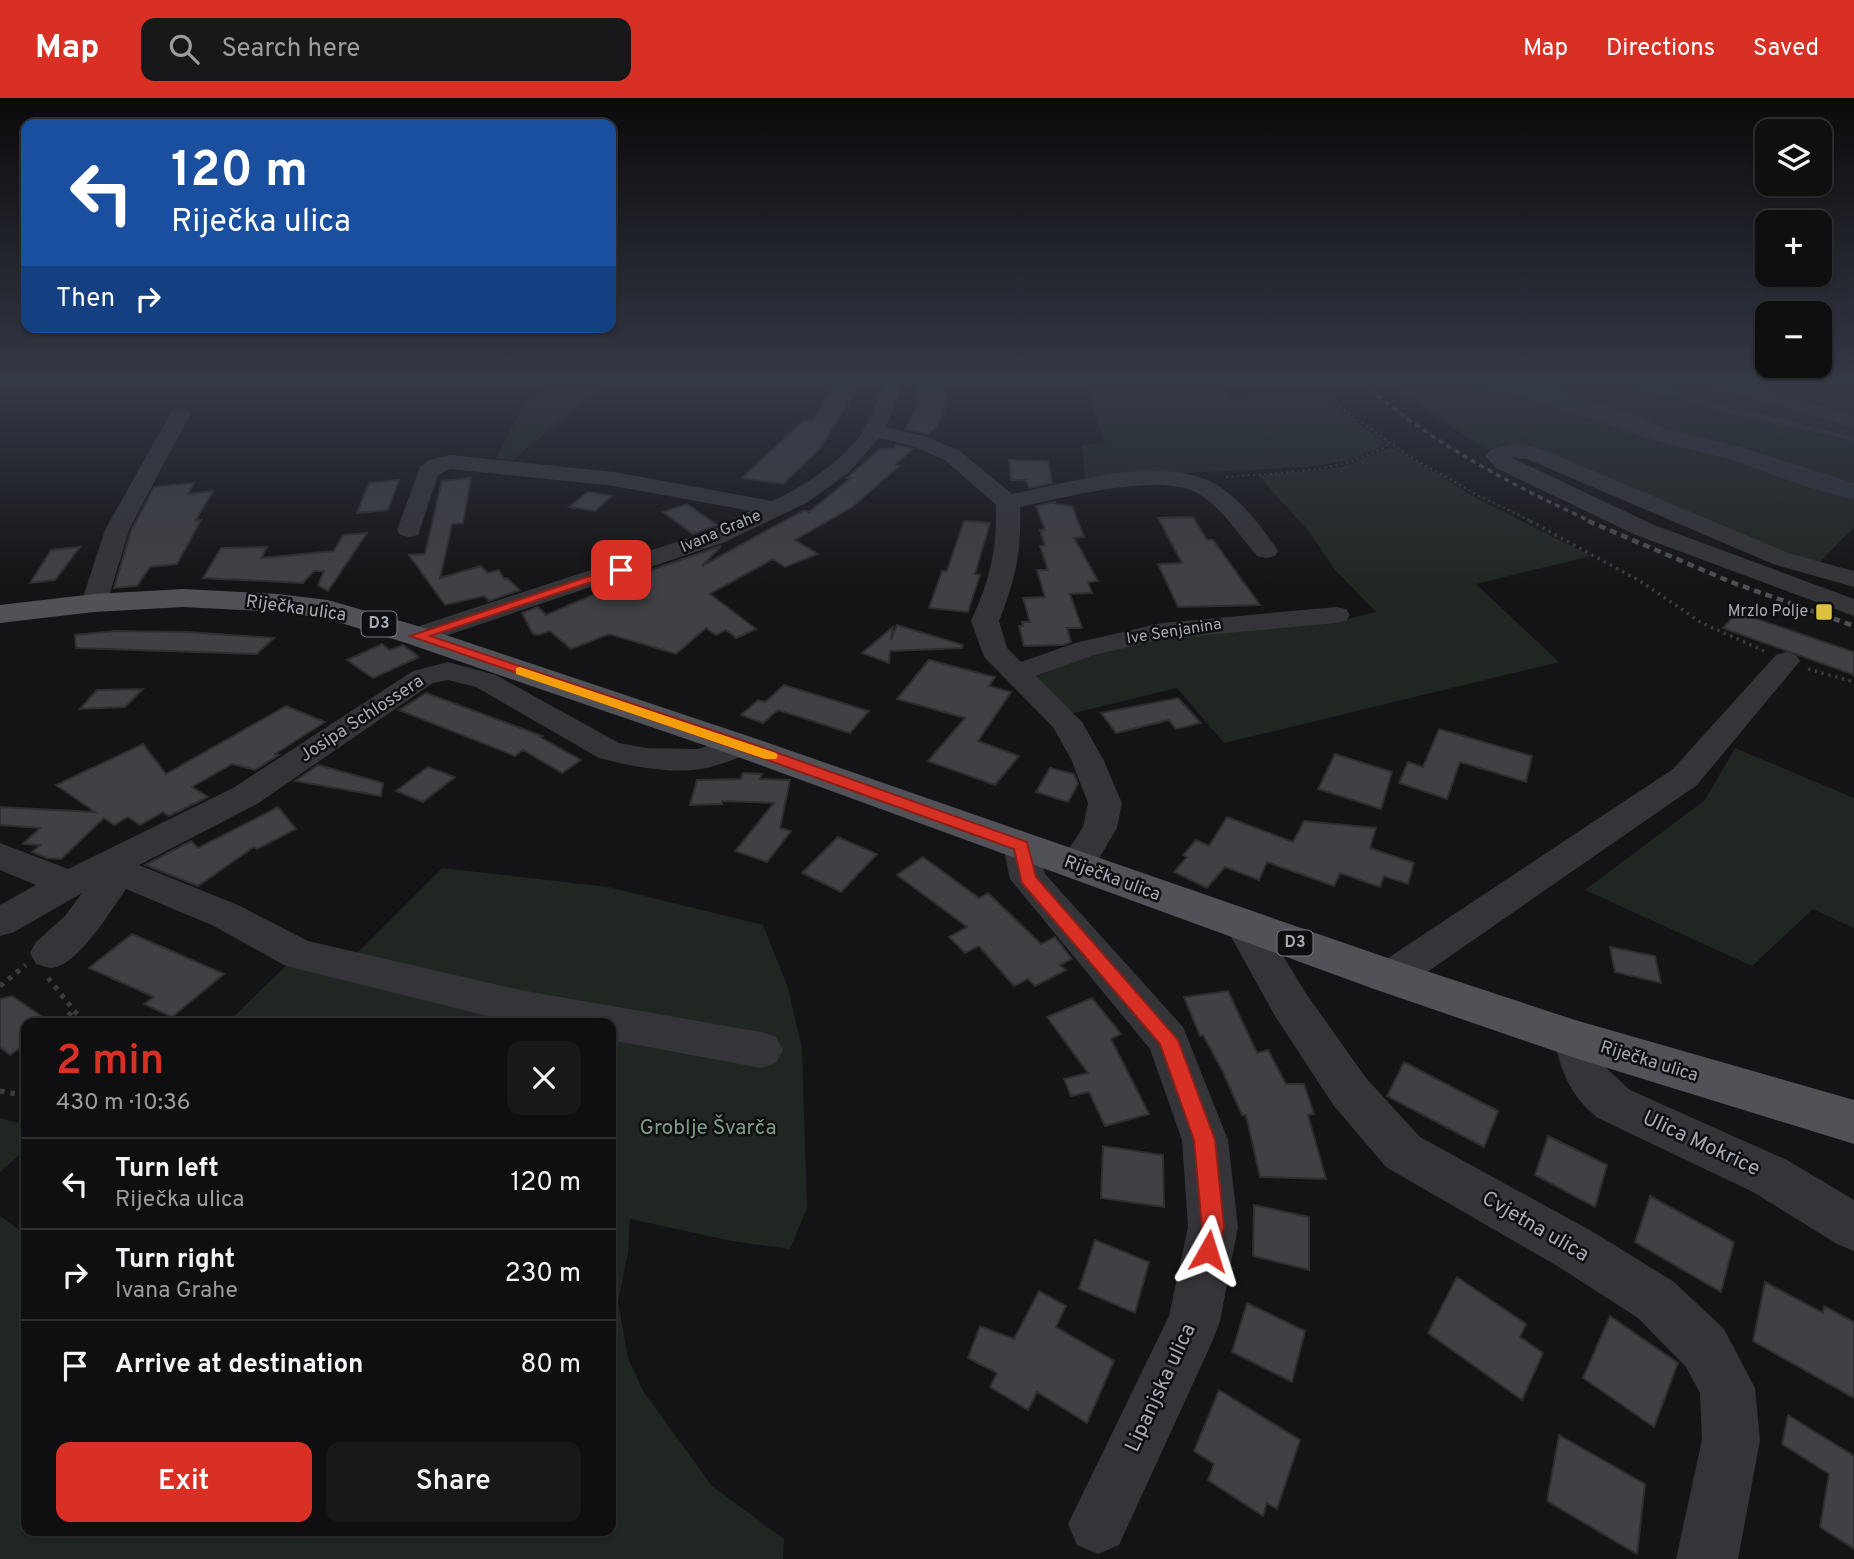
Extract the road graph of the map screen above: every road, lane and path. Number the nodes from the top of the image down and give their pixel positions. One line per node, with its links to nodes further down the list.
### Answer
1 (160, 451): 16 (street)
2 (855, 451): 10 (street, Ivana Grahe)
3 (947, 451): 9 (street)
4 (1377, 451): 8 (path)
5 (1405, 451): 21 (path)
6 (1513, 451): 14 (street)
7 (1517, 451): 13 (street)
8 (1187, 481): 9 (street); 12 (street)
9 (1008, 502): 22 (street)
10 (775, 509): 11 (street); 20 (street, Ivana Grahe)
11 (409, 530)
12 (1266, 551)
13 (1782, 559): 14 (street); 15 (street)
14 (1755, 571): 17 (street)
15 (1854, 579)
16 (94, 603): 18 (main road, Riječka ulica / D3); 20 (main road, Riječka ulica / D3)
17 (1854, 608)
18 (0, 614)
19 (1336, 615): 22 (street, Ive Senjanina)
20 (417, 636): 24 (main road, Riječka ulica / D3)
21 (1786, 661): 23 (path); 33 (street)
22 (1017, 673): 27 (street)
23 (1854, 682)
24 (742, 746): 25 (main road, Riječka ulica / D3); 28 (street, Josipa Schlossera)
25 (1021, 846): 27 (main road, Riječka ulica / D3); 46 (street, Lipanjska ulica)
26 (0, 856): 29 (street)
27 (1076, 866): 31 (main road, Riječka ulica / D3)
28 (116, 867): 29 (street, Josipa Schlossera); 32 (street); 38 (street)
29 (69, 884): 30 (street, Josipa Schlossera)
30 (0, 922)
31 (1244, 925): 33 (main road, Riječka ulica / D3); 47 (street, Cvjetna ulica)
32 (41, 963): 34 (path); 35 (path)
33 (1390, 977): 40 (main road, Riječka ulica / D3)
34 (0, 986)
35 (74, 1010): 36 (path); 37 (path)
36 (67, 1018)
37 (80, 1018)
38 (583, 1018)
39 (616, 1024): 41 (street)
40 (1575, 1039): 44 (main road, Riječka ulica / D3); 45 (street, Ulica Mokrice)
41 (761, 1049)
42 (21, 1090): 43 (path)
43 (0, 1091)
44 (1854, 1122)
45 (1854, 1227)
46 (1098, 1524)
47 (1707, 1559)

